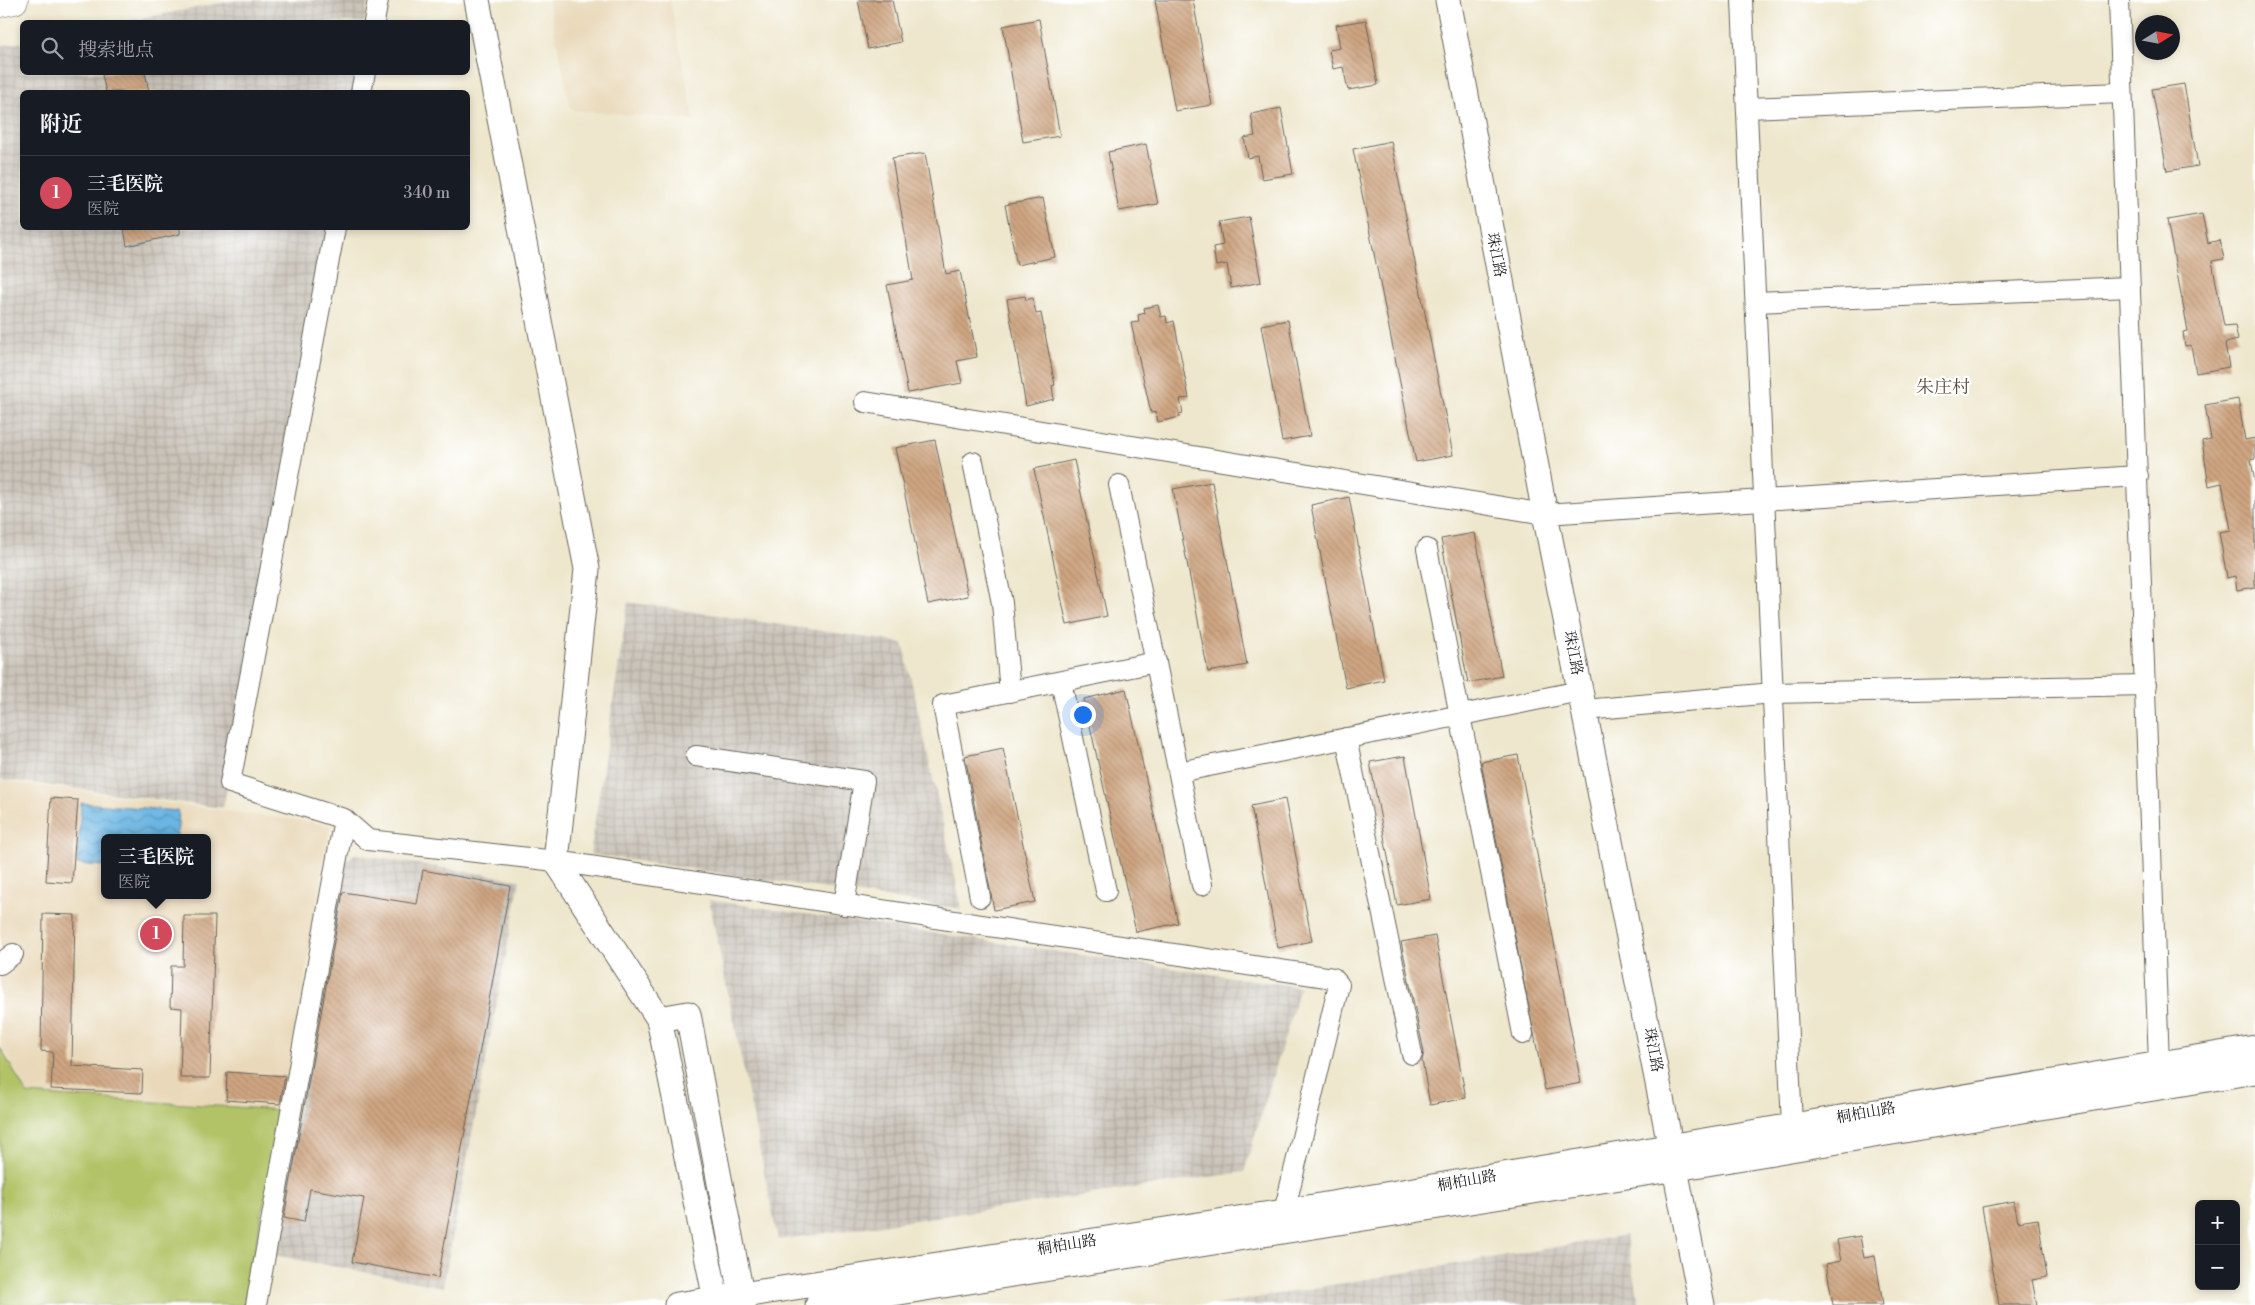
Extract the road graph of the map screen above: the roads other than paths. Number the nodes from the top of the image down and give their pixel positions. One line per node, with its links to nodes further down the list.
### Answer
1 (14, 0): 7 (main road)
2 (378, 0): 8 (street)
3 (477, 0): 34 (street)
4 (1448, 0): 21 (street, 珠江路)
5 (1742, 0): 12 (street)
6 (2119, 0): 11 (street)
7 (0, 3)
8 (374, 20)
9 (364, 75): 10 (street)
10 (361, 90)
11 (2122, 93): 12 (street); 14 (street)
12 (1747, 108): 15 (street)
13 (335, 230): 33 (street)
14 (2130, 287): 15 (street); 18 (street)
15 (1756, 302): 20 (street)
16 (865, 402): 21 (street)
17 (973, 462): 26 (street)
18 (2138, 476): 20 (street); 25 (street)
19 (1119, 485): 23 (street)
20 (1764, 498): 21 (street); 27 (street)
21 (1546, 514): 28 (street, 珠江路)
22 (1427, 549): 29 (street)
23 (1156, 662): 24 (street); 32 (street)
24 (1061, 682): 26 (street); 36 (street)
25 (2146, 685): 27 (street); 43 (street)
26 (1010, 692): 37 (street)
27 (1772, 693): 28 (street); 45 (street)
28 (1582, 701): 29 (street); 46 (street, 珠江路)
29 (1460, 715): 30 (street); 40 (street)
30 (1346, 738): 32 (street); 42 (street)
31 (696, 756): 38 (street)
32 (1179, 772): 35 (street)
33 (344, 819): 34 (street); 50 (street)
34 (556, 862): 38 (street); 39 (street)
35 (1202, 885)
36 (1106, 891)
37 (980, 897)
38 (844, 905): 47 (street)
39 (659, 1019): 48 (street); 49 (street)
40 (1524, 1034)
41 (2255, 1048): 43 (street, 桐柏山路)
42 (1412, 1054)
43 (2159, 1063): 45 (street, 桐柏山路)
44 (2255, 1071): 46 (street, 桐柏山路)
45 (1792, 1126): 46 (street, 桐柏山路)
46 (1675, 1157): 47 (street, 桐柏山路); 52 (street, 桐柏山路); 53 (street, 珠江路)
47 (1284, 1212): 48 (street, 桐柏山路)
48 (742, 1300): 49 (street, 桐柏山路)
49 (717, 1302): 51 (street, 桐柏山路)
50 (256, 1305)
51 (677, 1305)
52 (818, 1305)
53 (1702, 1305)

